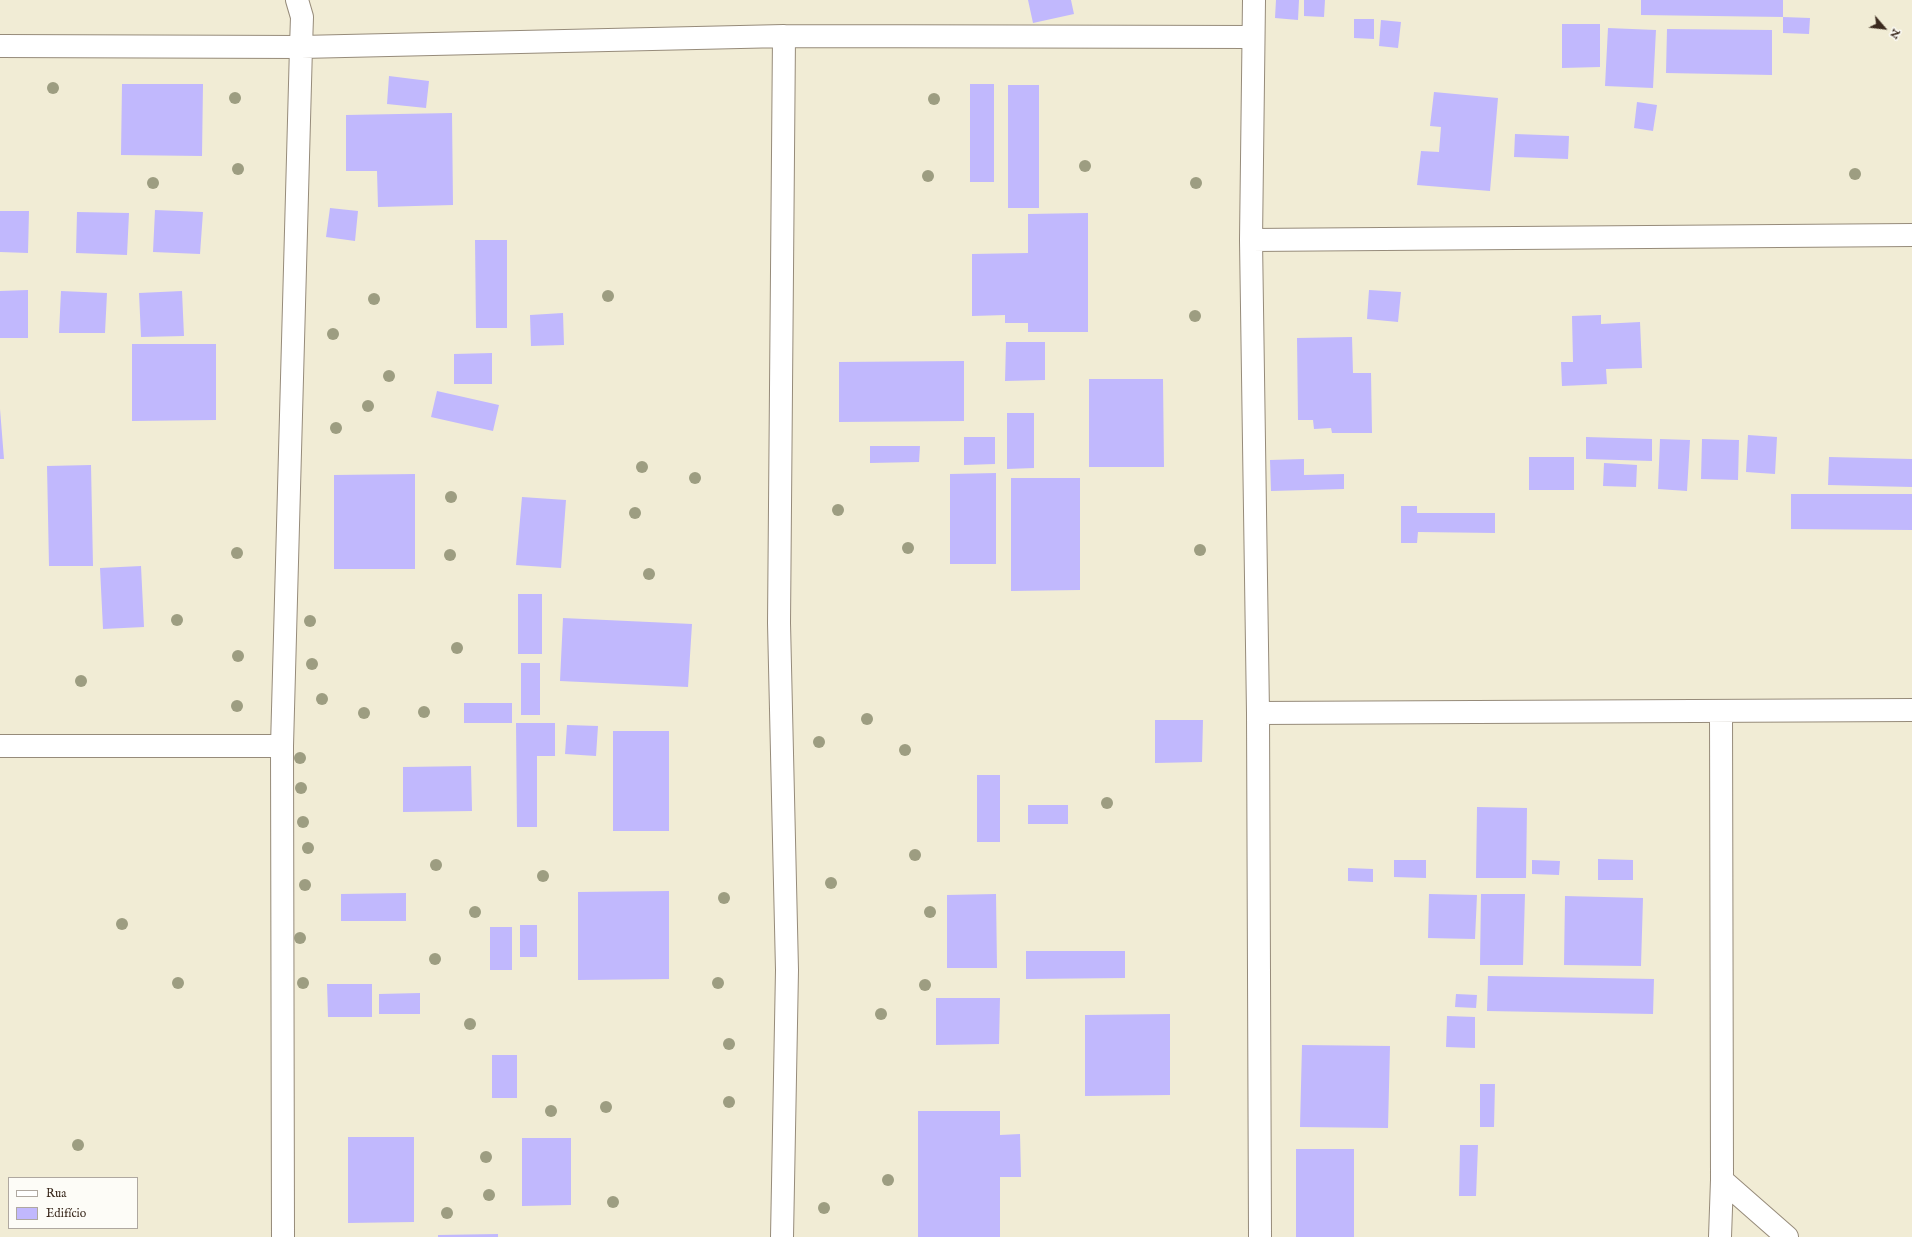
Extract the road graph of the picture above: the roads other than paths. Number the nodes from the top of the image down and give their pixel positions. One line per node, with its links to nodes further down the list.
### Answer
1 (297, 0): 6 (street)
2 (1254, 0): 4 (street)
3 (784, 36): 4 (street); 6 (street); 16 (street)
4 (1253, 37): 8 (street)
5 (0, 46): 6 (street)
6 (301, 47): 13 (street)
7 (1912, 235): 8 (street)
8 (1251, 240): 11 (street)
9 (1912, 710): 10 (street)
10 (1721, 711): 11 (street); 14 (street)
11 (1258, 713): 17 (street)
12 (0, 746): 13 (street)
13 (282, 746): 15 (street)
14 (1722, 1180): 18 (street); 19 (street)
15 (283, 1237)
16 (782, 1237)
17 (1260, 1237)
18 (1720, 1237)
19 (1787, 1237)

